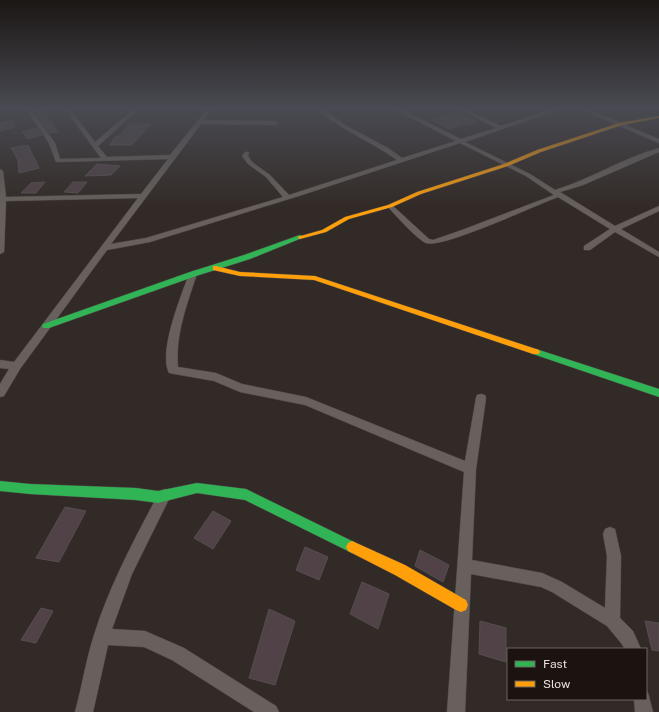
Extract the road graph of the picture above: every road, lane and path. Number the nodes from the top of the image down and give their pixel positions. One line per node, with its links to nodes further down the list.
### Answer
1 (51, 141): 12 (street)
2 (93, 141): 8 (street)
3 (100, 141): 8 (street)
4 (185, 141): 11 (street)
5 (371, 141): 13 (street)
6 (462, 141): 13 (street); 14 (street)
7 (569, 141): 14 (street)
8 (96, 145): 12 (street)
9 (659, 150): 16 (street)
10 (247, 153): 18 (street)
11 (173, 157): 12 (street); 17 (street)
12 (106, 160)
13 (402, 160): 18 (street)
14 (506, 165): 16 (street); 20 (street)
15 (0, 171): 19 (street)
16 (557, 193): 20 (street); 22 (street)
17 (144, 196): 19 (street); 23 (street)
18 (286, 197): 23 (street)
19 (3, 199): 25 (street)
20 (390, 206): 27 (street)
21 (659, 208): 22 (street)
22 (614, 229): 24 (street); 26 (street)
23 (104, 248): 29 (street)
24 (587, 248)
25 (0, 252)
26 (659, 255)
27 (216, 268): 28 (street); 33 (street)
28 (193, 274): 29 (street); 35 (street)
29 (46, 326): 31 (street)
30 (0, 364): 31 (street)
31 (16, 366): 32 (street)
32 (0, 392)
33 (659, 392)
34 (481, 398): 35 (street)
35 (470, 469): 39 (street)
36 (0, 486): 37 (street)
37 (165, 495): 40 (street); 42 (street)
38 (610, 534): 41 (street)
39 (464, 566): 40 (street); 41 (street)
40 (461, 605): 47 (street)
41 (612, 621): 43 (street)
42 (101, 637): 45 (street); 46 (street)
43 (632, 648)
44 (642, 700): 48 (street)
45 (84, 712)
46 (270, 712)
47 (456, 712)
48 (644, 712)

